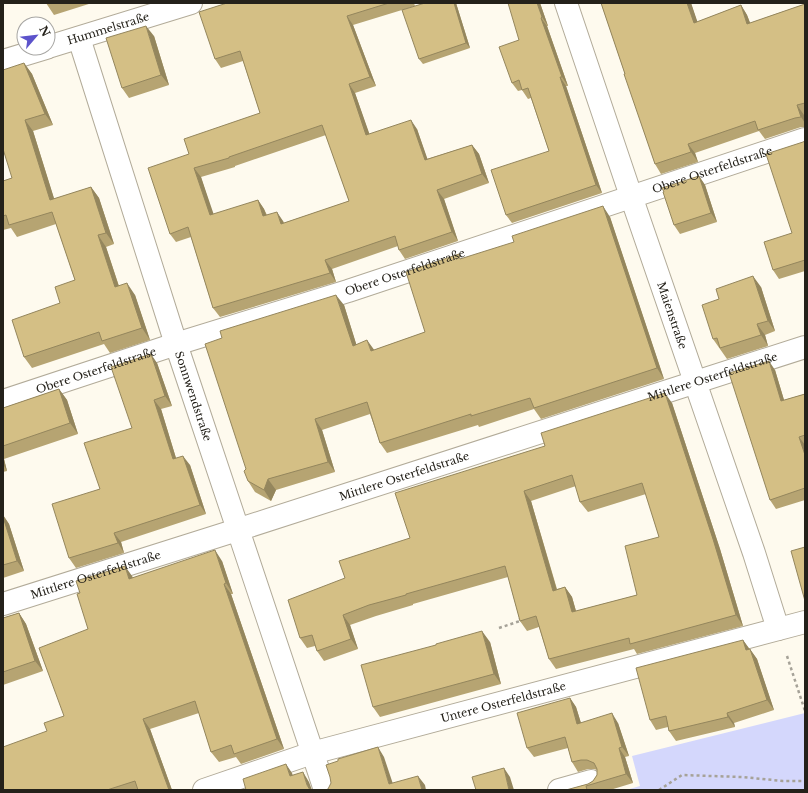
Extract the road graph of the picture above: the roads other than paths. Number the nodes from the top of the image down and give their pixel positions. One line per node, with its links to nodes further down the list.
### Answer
1 (191, 3): 3 (street, Hummelstraße)
2 (566, 3): 8 (street, Maienstraße)
3 (80, 38): 4 (street, Hummelstraße); 9 (street, Sonnwendstraße)
4 (56, 45)
5 (20, 56): 6 (street, Hummelstraße)
6 (3, 61)
7 (805, 139): 8 (street, Obere Osterfeldstraße)
8 (631, 196): 9 (street, Obere Osterfeldstraße); 11 (street, Maienstraße)
9 (176, 344): 12 (street, Obere Osterfeldstraße); 13 (street, Sonnwendstraße)
10 (805, 348): 11 (street, Mittlere Osterfeldstraße)
11 (696, 382): 13 (street, Mittlere Osterfeldstraße); 16 (street, Maienstraße)
12 (3, 401)
13 (237, 530): 14 (street, Mittlere Osterfeldstraße); 17 (street, Sonnwendstraße)
14 (3, 604)
15 (805, 622): 16 (street, Untere Osterfeldstraße)
16 (778, 629): 17 (street, Untere Osterfeldstraße)
17 (312, 753): 19 (street, Untere Osterfeldstraße); 20 (street, Sonnwendstraße)
18 (590, 781): 21 (street)
19 (204, 790)
20 (325, 790)
21 (559, 790)

